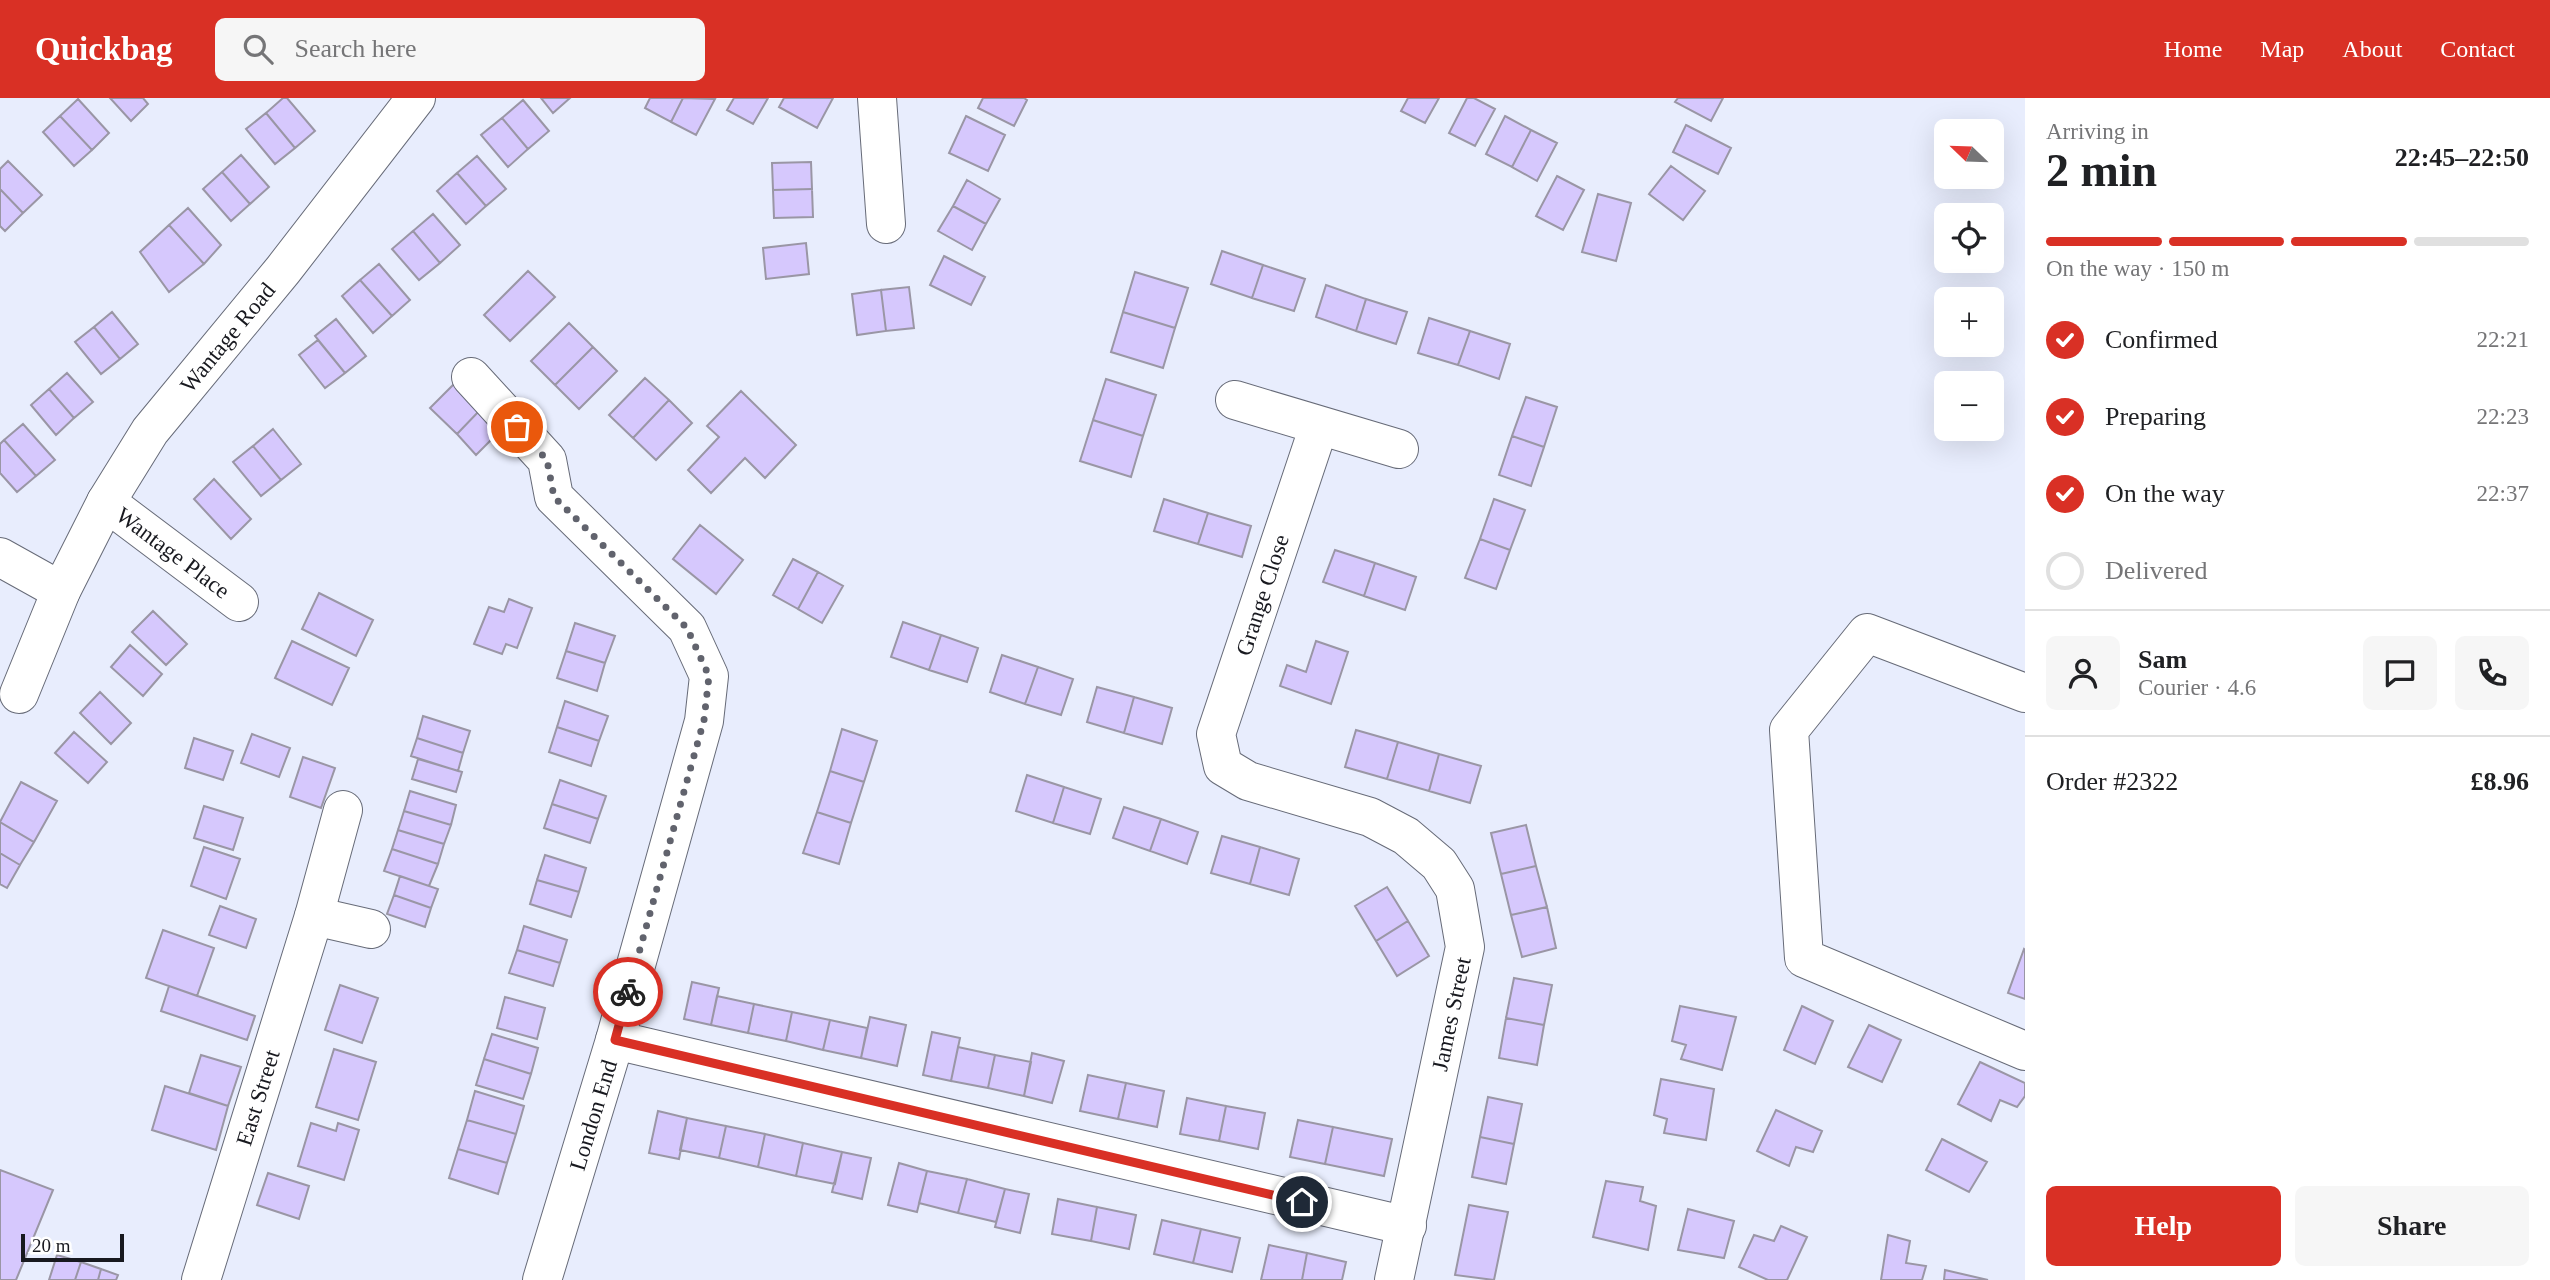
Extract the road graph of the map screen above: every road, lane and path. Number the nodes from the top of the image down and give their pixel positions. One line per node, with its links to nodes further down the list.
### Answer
1 (416, 98): 8 (street, Wantage Road)
2 (877, 98): 3 (street)
3 (886, 224)
4 (471, 377): 18 (street, London End)
5 (1235, 400): 6 (street)
6 (1319, 426): 7 (street); 14 (street, Grange Close)
7 (1399, 449)
8 (106, 502): 10 (street, Wantage Road); 11 (street, Wantage Place)
9 (0, 557): 10 (street)
10 (61, 591): 13 (street, Wantage Road)
11 (239, 602)
12 (2025, 693): 19 (street)
13 (19, 694)
14 (1223, 766): 20 (street, James Street)
15 (343, 810): 16 (street, East Street)
16 (314, 916): 17 (street); 21 (street, East Street)
17 (371, 929)
18 (615, 1040): 20 (street); 22 (street, London End)
19 (2025, 1051)
20 (1407, 1226): 23 (street, James Street)
21 (201, 1280)
22 (542, 1280)
23 (1395, 1280)

